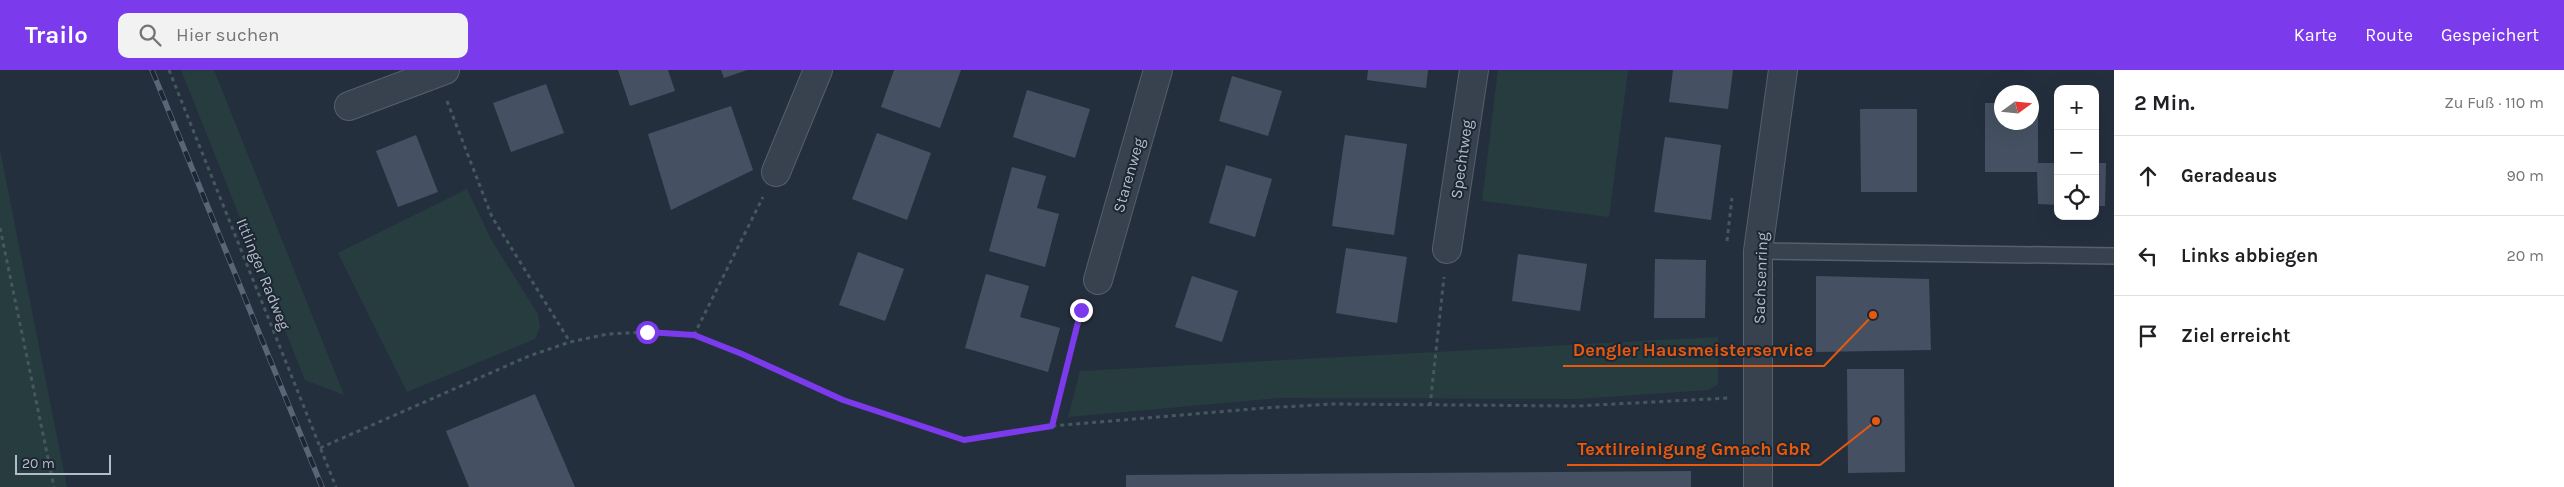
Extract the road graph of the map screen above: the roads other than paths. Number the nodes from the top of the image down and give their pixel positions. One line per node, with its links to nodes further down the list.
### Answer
1 (818, 70): 7 (street)
2 (1158, 70): 11 (street, Starenweg)
3 (1474, 70): 8 (street, Spechtweg)
4 (1783, 70): 9 (street, Sachsenring)
5 (440, 72): 6 (street)
6 (349, 106)
7 (776, 172)
8 (1447, 249)
9 (1758, 251): 10 (lane); 12 (street, Sachsenring)
10 (2114, 256)
11 (1098, 280)
12 (1758, 487)

